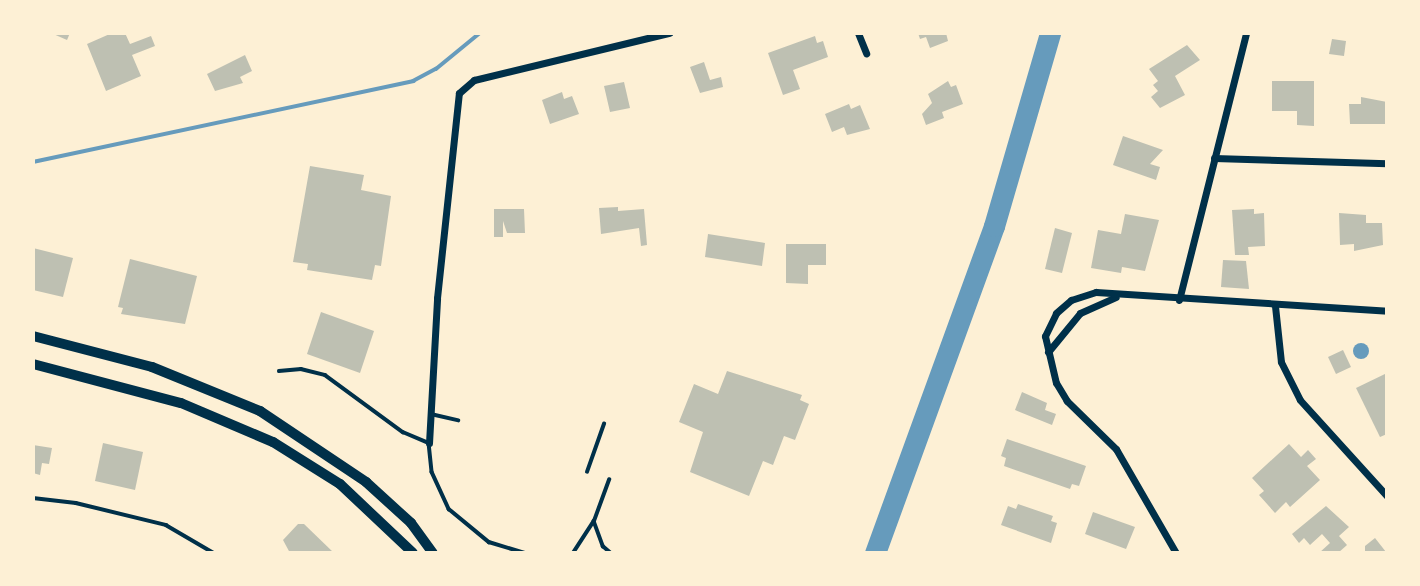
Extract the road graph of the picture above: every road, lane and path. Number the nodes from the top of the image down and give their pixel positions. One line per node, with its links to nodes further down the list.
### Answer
1 (669, 33): 15 (street)
2 (858, 33): 4 (street)
3 (1246, 33): 5 (street)
4 (866, 53)
5 (1214, 158): 6 (street); 8 (street)
6 (1387, 163)
7 (1116, 297): 8 (street); 12 (street); 12 (street)
8 (1179, 300): 9 (street)
9 (1275, 306): 10 (street); 21 (street)
10 (1387, 311)
11 (33, 335): 24 (main road)
12 (1048, 352): 33 (street)
13 (33, 364): 25 (main road)
14 (279, 371): 18 (lane)
15 (429, 413): 16 (lane); 18 (street)
16 (458, 420)
17 (604, 424): 19 (lane)
18 (429, 443): 29 (lane)
19 (587, 471)
20 (609, 480): 23 (lane)
21 (1386, 495)
22 (33, 498): 26 (lane)
23 (594, 520): 30 (lane); 32 (lane)
24 (411, 523): 27 (main road); 28 (main road)
25 (411, 551)
26 (214, 553)
27 (433, 553)
28 (442, 553)
29 (525, 553)
30 (574, 553): 31 (lane)
31 (598, 553)
32 (611, 553)
33 (1177, 553)

